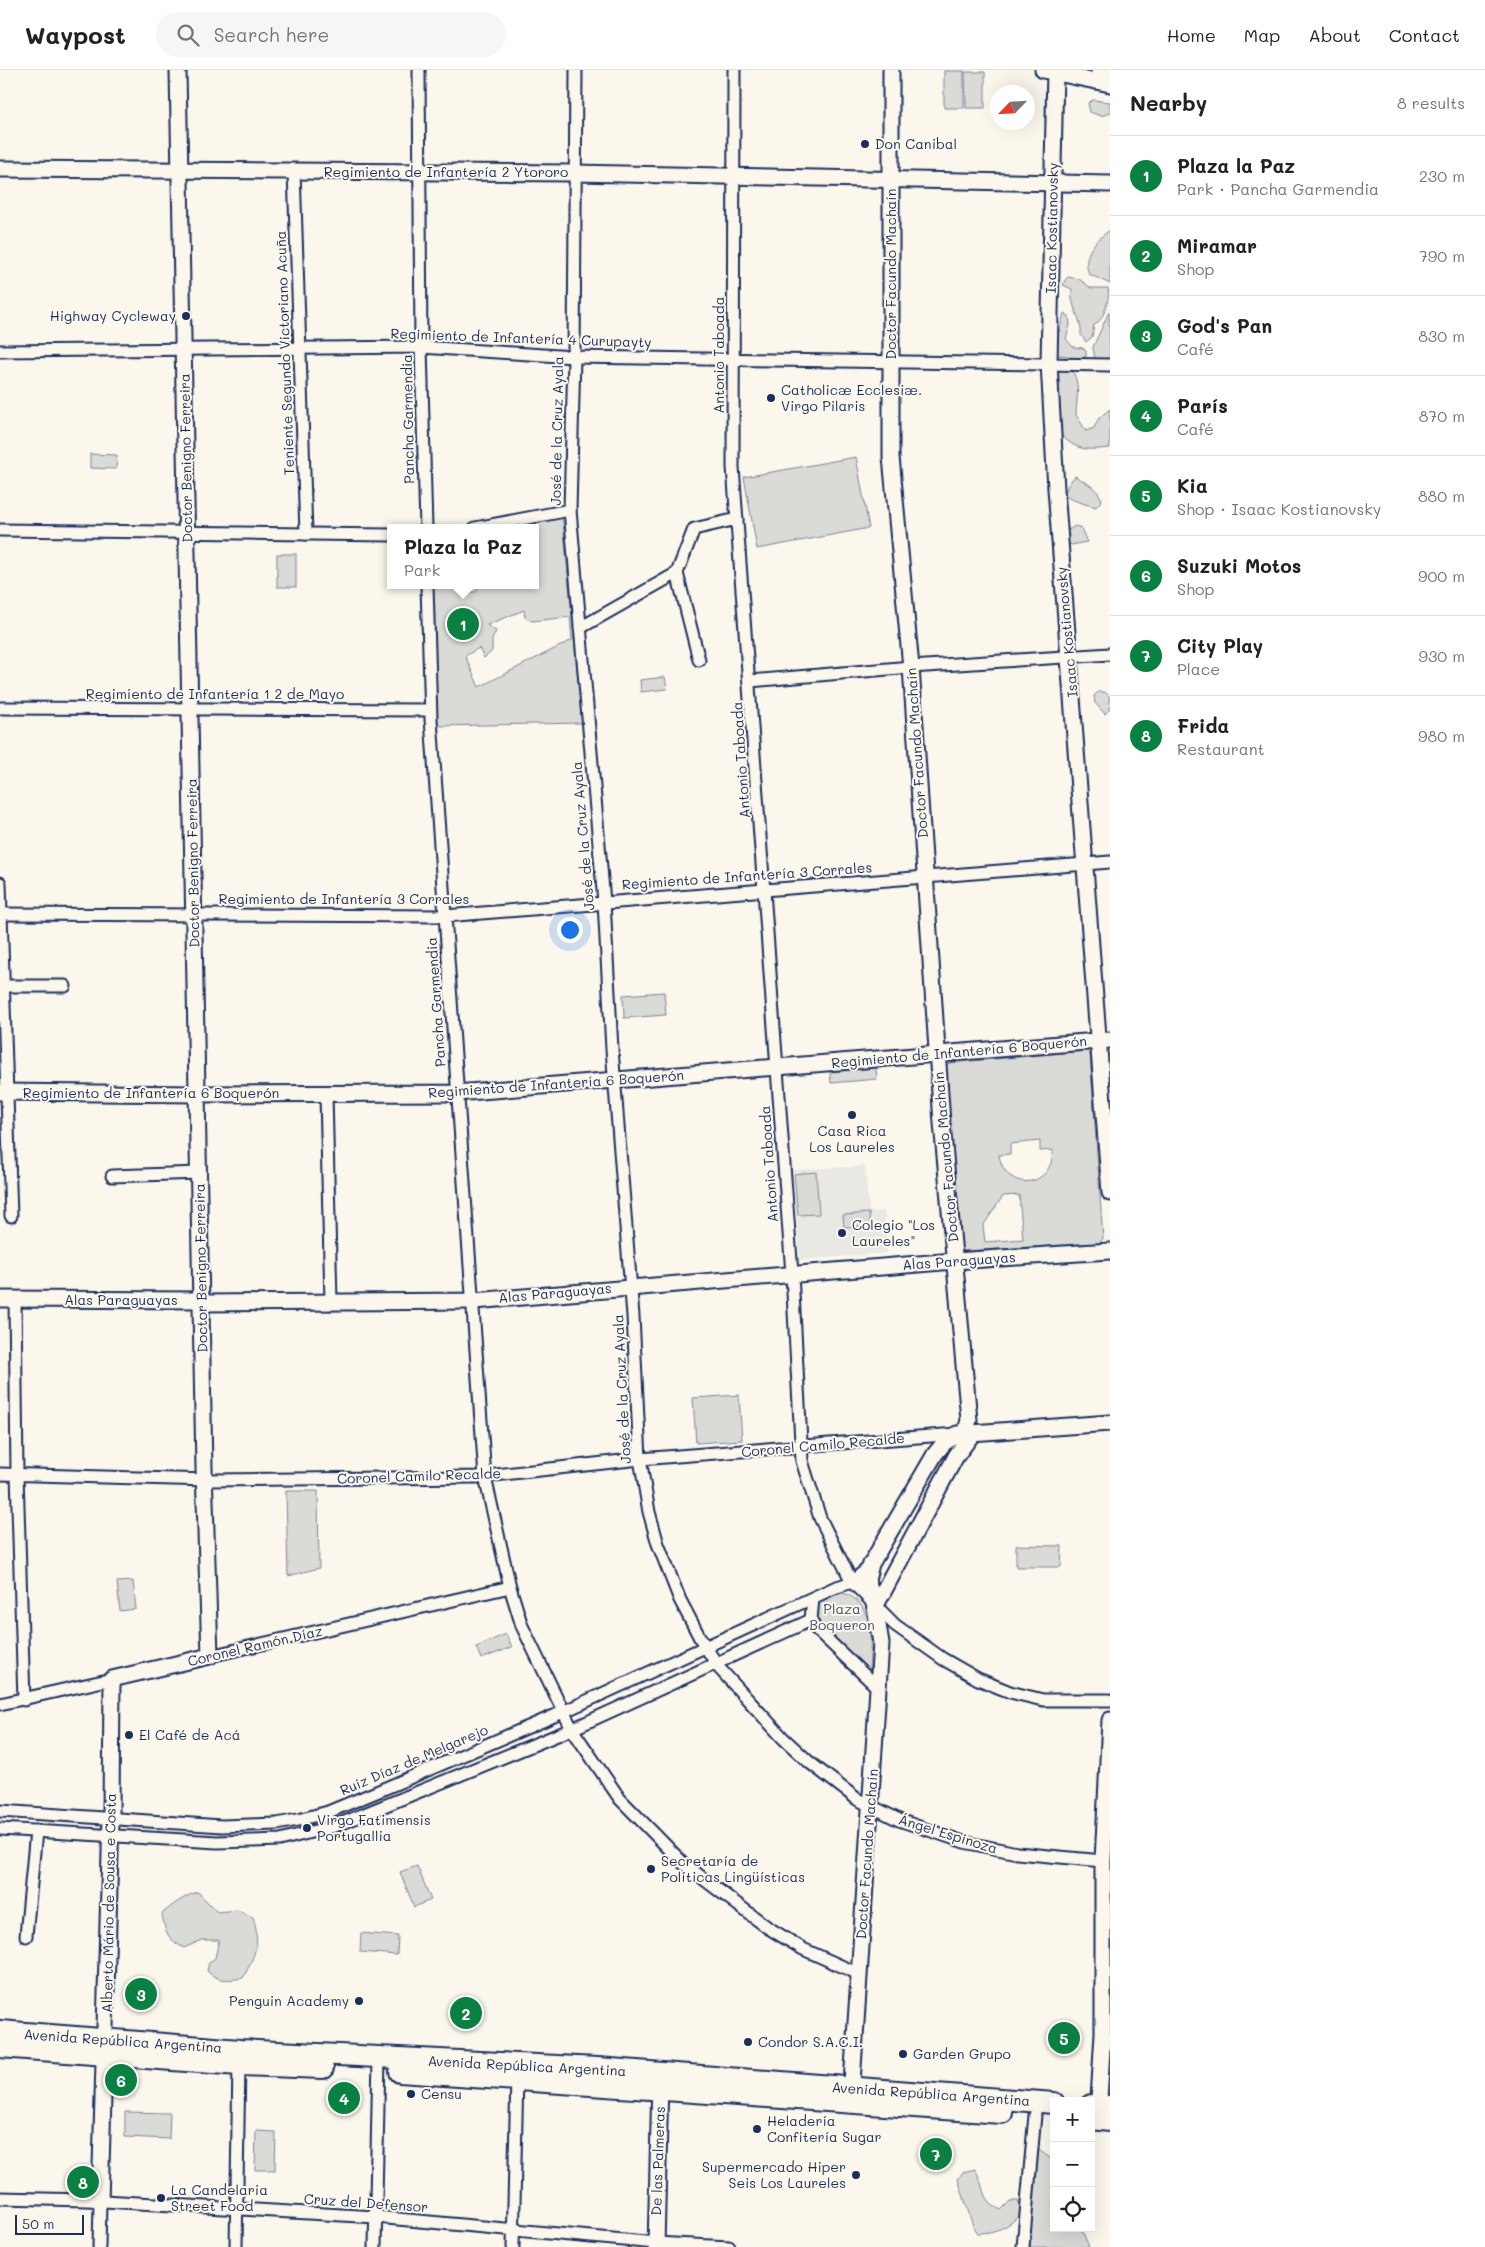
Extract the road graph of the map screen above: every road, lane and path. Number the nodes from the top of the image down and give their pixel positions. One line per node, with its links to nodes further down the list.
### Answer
1 (178, 70): 11 (street, Doctor Benigno Ferreira)
2 (419, 70): 13 (street, Pancha Garmendia)
3 (576, 70): 14 (street, José de la Cruz Ayala)
4 (734, 70): 15 (street, Antonio Taboada)
5 (891, 70): 16 (street, Doctor Facundo Machaín)
6 (1099, 70): 8 (street)
7 (1051, 71): 9 (street); 17 (street, Isaac Kostianovsky)
8 (1110, 72)
9 (1110, 84)
10 (0, 169): 11 (street, Regimiento de Infantería 2 Ytororo)
11 (180, 170): 12 (street, Regimiento de Infantería 2 Ytororo); 21 (street, Doctor Benigno Ferreira)
12 (294, 171): 13 (street, Regimiento de Infantería 2 Ytororo); 20 (street, Teniente Segundo Victoriano Acuña)
13 (419, 172): 14 (street, Regimiento de Infantería 2 Ytororo); 19 (street, Pancha Garmendia)
14 (574, 173): 15 (street, Regimiento de Infantería 2 Ytororo); 23 (street, José de la Cruz Ayala)
15 (733, 177): 16 (street, Regimiento de Infantería 2 Ytororo); 24 (street, Antonio Taboada)
16 (891, 180): 17 (street, Regimiento de Infantería 2 Ytororo); 25 (street, Doctor Facundo Machaín)
17 (1053, 183): 18 (street, Regimiento de Infantería 2 Ytororo); 26 (street, Isaac Kostianovsky)
18 (1110, 184)
19 (422, 347): 20 (street, Regimiento de Infantería 4 Curupayty); 23 (street, Regimiento de Infantería 4 Curupayty); 30 (street, Pancha Garmendia)
20 (300, 348): 21 (street, Regimiento de Infantería 4 Curupayty); 34 (street, Teniente Segundo Victoriano Acuña)
21 (184, 350): 22 (street, Regimiento de Infantería 4 Curupayty); 33 (street, Doctor Benigno Ferreira)
22 (0, 351)
23 (574, 357): 24 (street, Regimiento de Infantería 4 Curupayty); 28 (street, José de la Cruz Ayala)
24 (734, 359): 25 (street, Regimiento de Infantería 4 Curupayty); 29 (street, Antonio Taboada)
25 (891, 361): 26 (street, Regimiento de Infantería 4 Curupayty); 42 (street, Doctor Facundo Machaín)
26 (1049, 363): 27 (street, Regimiento de Infantería 4 Curupayty); 40 (street, Isaac Kostianovsky)
27 (1110, 364)
28 (570, 510): 31 (street); 38 (street, José de la Cruz Ayala)
29 (737, 519): 36 (street); 43 (street, Antonio Taboada)
30 (426, 524)
31 (496, 524)
32 (0, 530): 33 (street)
33 (187, 533): 34 (street); 45 (street, Doctor Benigno Ferreira)
34 (306, 534): 35 (street)
35 (387, 535)
36 (676, 573): 38 (street); 41 (street)
37 (427, 589): 46 (street, Pancha Garmendia)
38 (580, 628): 52 (street, José de la Cruz Ayala)
39 (1110, 654): 40 (street)
40 (1070, 657): 42 (street); 48 (street, Isaac Kostianovsky)
41 (699, 660)
42 (911, 667): 43 (street); 49 (street, Doctor Facundo Machaín)
43 (750, 681): 51 (street, Antonio Taboada)
44 (0, 708): 45 (street, Regimiento de Infantería 1 2 de Mayo)
45 (190, 709): 46 (street, Regimiento de Infantería 1 2 de Mayo); 54 (street, Doctor Benigno Ferreira)
46 (430, 710): 55 (street, Pancha Garmendia)
47 (1110, 862): 48 (street, Regimiento de Infantería 3 Corrales)
48 (1085, 863): 49 (street, Regimiento de Infantería 3 Corrales); 58 (street, Isaac Kostianovsky)
49 (926, 878): 51 (street, Regimiento de Infantería 3 Corrales); 59 (street, Doctor Facundo Machaín)
50 (0, 883): 53 (street)
51 (765, 890): 52 (street, Regimiento de Infantería 3 Corrales); 60 (street, Antonio Taboada)
52 (604, 902): 55 (street, Regimiento de Infantería 3 Corrales); 61 (street, José de la Cruz Ayala)
53 (0, 914): 54 (street, Regimiento de Infantería 3 Corrales); 56 (street)
54 (194, 915): 55 (street, Regimiento de Infantería 3 Corrales); 64 (street, Doctor Benigno Ferreira)
55 (445, 916): 63 (street, Pancha Garmendia)
56 (2, 986): 57 (street); 62 (street)
57 (65, 986)
58 (1105, 1040): 59 (street, Regimiento de Infantería 6 Boquerón); 68 (street, Isaac Kostianovsky)
59 (938, 1054): 60 (street, Regimiento de Infantería 6 Boquerón); 71 (street, Doctor Facundo Machaín)
60 (777, 1066): 61 (street, Regimiento de Infantería 6 Boquerón); 72 (street, Antonio Taboada)
61 (615, 1081): 63 (street, Regimiento de Infantería 6 Boquerón); 73 (street, José de la Cruz Ayala)
62 (3, 1092): 64 (street, Regimiento de Infantería 6 Boquerón); 69 (street)
63 (456, 1093): 65 (street, Regimiento de Infantería 6 Boquerón); 76 (street, Pancha Garmendia)
64 (197, 1094): 65 (street, Regimiento de Infantería 6 Boquerón); 66 (street, Doctor Benigno Ferreira)
65 (326, 1094): 77 (street)
66 (199, 1173): 67 (street); 75 (street, Doctor Benigno Ferreira)
67 (112, 1176)
68 (1110, 1193)
69 (12, 1216)
70 (1110, 1251): 71 (street, Alas Paraguayas)
71 (954, 1261): 72 (street, Alas Paraguayas); 79 (street, Doctor Facundo Machaín)
72 (792, 1274): 73 (street, Alas Paraguayas); 80 (street, Antonio Taboada)
73 (630, 1286): 76 (street, Alas Paraguayas); 81 (street, José de la Cruz Ayala)
74 (8, 1299): 75 (street, Alas Paraguayas); 83 (street)
75 (201, 1300): 77 (street, Alas Paraguayas); 85 (street, Doctor Benigno Ferreira)
76 (474, 1300): 77 (street, Alas Paraguayas); 84 (street, Pancha Garmendia)
77 (331, 1302)
78 (1110, 1423): 79 (street, Coronel Camilo Recalde)
79 (965, 1434): 80 (street, Coronel Camilo Recalde); 86 (street, Doctor Facundo Machaín); 90 (street, Doctor Facundo Machaín)
80 (800, 1448): 81 (street, Coronel Camilo Recalde); 87 (street, Antonio Taboada)
81 (640, 1459): 84 (street, Coronel Camilo Recalde); 92 (street, José de la Cruz Ayala)
82 (0, 1474): 83 (street, Coronel Camilo Recalde)
83 (17, 1474): 85 (street, Coronel Camilo Recalde); 97 (street)
84 (485, 1476): 85 (street, Coronel Camilo Recalde); 88 (street, Pancha Garmendia)
85 (205, 1480): 93 (street, Doctor Benigno Ferreira)
86 (872, 1564): 87 (street, Ruiz Díaz de Melgarejo); 90 (street, Doctor Facundo Machaín)
87 (852, 1582): 89 (street, Ruiz Díaz de Melgarejo); 90 (street, Antonio Taboada)
88 (510, 1587): 93 (street, Coronel Ramón Díaz); 100 (street, Pancha Garmendia)
89 (813, 1598): 91 (street); 92 (street, Ruiz Díaz de Melgarejo)
90 (875, 1607): 96 (street, Doctor Facundo Machaín); 98 (street, Antonio Taboada)
91 (811, 1620): 94 (street); 96 (street)
92 (705, 1647): 94 (street, Ángel Espinoza); 100 (street, Ruiz Díaz de Melgarejo)
93 (210, 1656): 95 (street, Coronel Ramón Díaz)
94 (715, 1663): 102 (street); 104 (street, Ángel Espinoza)
95 (112, 1679): 97 (street, Coronel Ramón Díaz); 107 (street, Alberto Mário de Sousa e Costa)
96 (878, 1688): 104 (street, Doctor Facundo Machaín)
97 (24, 1700): 99 (street, Coronel Ramón Díaz)
98 (1110, 1700)
99 (0, 1704)
100 (563, 1711): 102 (street, Pancha Garmendia); 103 (street, Ruiz Díaz de Melgarejo)
101 (1110, 1720): 113 (street)
102 (572, 1729): 105 (street); 115 (street, Pancha Garmendia)
103 (374, 1794): 105 (street); 108 (street, Ruiz Díaz de Melgarejo)
104 (870, 1806): 113 (street, Ángel Espinoza); 115 (street, Doctor Facundo Machaín)
105 (380, 1807): 112 (street)
106 (0, 1811): 107 (street, Ruiz Díaz de Melgarejo)
107 (111, 1818): 108 (street, Ruiz Díaz de Melgarejo); 111 (street, Alberto Mário de Sousa e Costa)
108 (254, 1825): 112 (street)
109 (0, 1829): 110 (street)
110 (36, 1831): 111 (street); 114 (street)
111 (111, 1836): 112 (street); 118 (street, Alberto Mário de Sousa e Costa)
112 (253, 1841)
113 (1107, 1861): 116 (street)
114 (26, 1936)
115 (859, 1974): 123 (street, Doctor Facundo Machaín)
116 (1107, 2033): 125 (street)
117 (0, 2035): 118 (highway, Avenida República Argentina)
118 (105, 2047): 119 (highway, Avenida República Argentina); 128 (street, Alberto Mário de Sousa e Costa)
119 (239, 2057): 120 (highway, Avenida República Argentina); 129 (street)
120 (379, 2064): 121 (highway, Avenida República Argentina); 130 (street)
121 (517, 2072): 122 (highway, Avenida República Argentina); 131 (street)
122 (660, 2082): 123 (highway, Avenida República Argentina); 123 (highway, Avenida República Argentina); 132 (street, De las Palmeras)
123 (852, 2095): 124 (highway, Avenida República Argentina); 126 (highway, Avenida República Argentina)
124 (1050, 2103)
125 (1100, 2113)
126 (1045, 2116): 138 (street)
127 (0, 2198): 128 (street, Cruz del Defensor)
128 (100, 2202): 129 (street, Cruz del Defensor); 133 (street, Alberto Mário de Sousa e Costa)
129 (237, 2211): 130 (street, Cruz del Defensor); 134 (street)
130 (376, 2218): 131 (street, Cruz del Defensor); 135 (street)
131 (513, 2229): 132 (street, Cruz del Defensor); 136 (street)
132 (656, 2245): 137 (street, Cruz del Defensor)
133 (100, 2247)
134 (236, 2247)
135 (375, 2247)
136 (513, 2247)
137 (729, 2247)
138 (1023, 2247)

